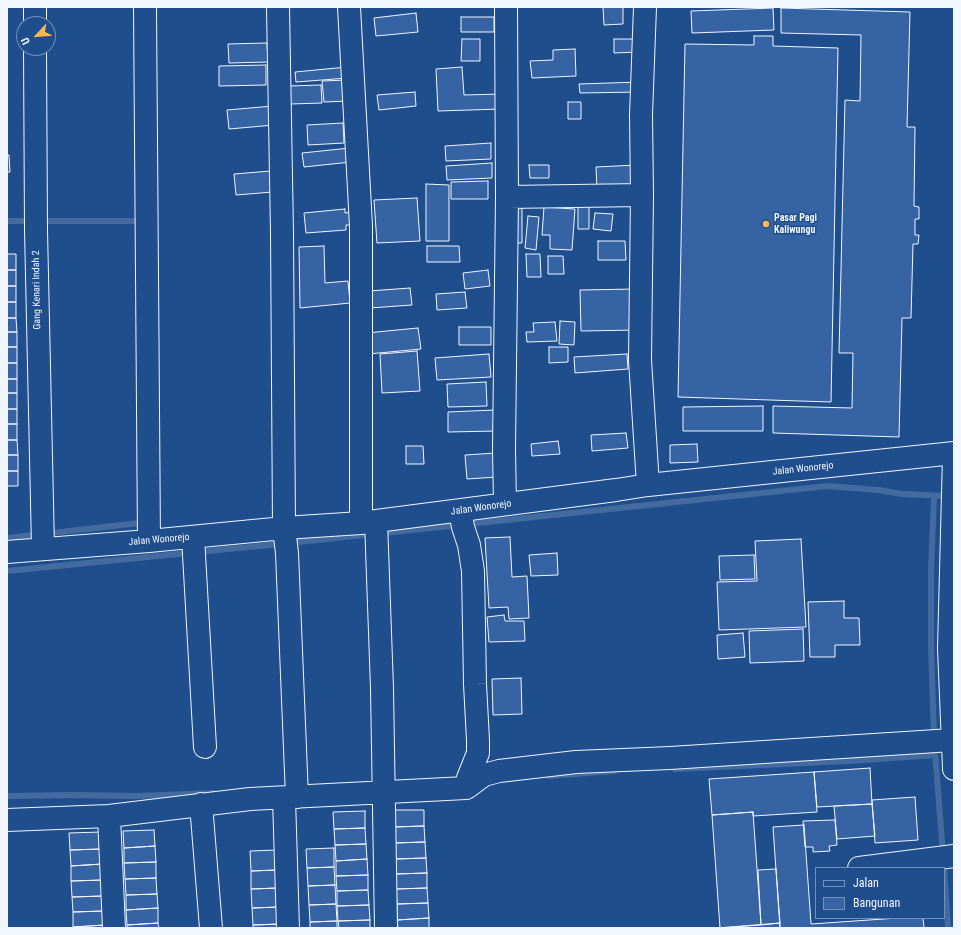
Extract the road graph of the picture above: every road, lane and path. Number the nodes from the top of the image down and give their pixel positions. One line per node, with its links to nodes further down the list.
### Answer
1 (146, 7): 17 (street)
2 (278, 7): 16 (street)
3 (349, 7): 14 (street)
4 (506, 7): 8 (street)
5 (645, 7): 7 (street)
6 (35, 56): 15 (street, Gang Kenari Indah 2)
7 (642, 195): 8 (street); 11 (street)
8 (507, 197): 12 (street)
9 (954, 454): 10 (street); 11 (street, Jalan Wonorejo)
10 (953, 480): 20 (street)
11 (648, 485): 12 (street, Jalan Wonorejo)
12 (505, 504): 13 (street, Jalan Wonorejo)
13 (462, 518): 14 (street, Jalan Wonorejo); 24 (street)
14 (372, 530): 16 (street, Jalan Wonorejo); 25 (street)
15 (42, 540): 17 (street, Jalan Wonorejo); 19 (street, Jalan Wonorejo)
16 (285, 540): 18 (street, Jalan Wonorejo); 26 (street)
17 (149, 541): 18 (street, Jalan Wonorejo)
18 (194, 548): 22 (street)
19 (7, 552)
20 (952, 577): 21 (street)
21 (947, 740): 23 (street); 24 (street)
22 (205, 747)
23 (954, 769)
24 (471, 782): 25 (street)
25 (384, 790): 26 (street); 35 (street)
26 (293, 794): 27 (street); 34 (street)
27 (201, 804): 28 (street); 33 (street)
28 (109, 816): 29 (street); 32 (street)
29 (7, 820)
30 (943, 857): 31 (street)
31 (866, 867)
32 (114, 928)
33 (211, 928)
34 (288, 928)
35 (386, 928)

